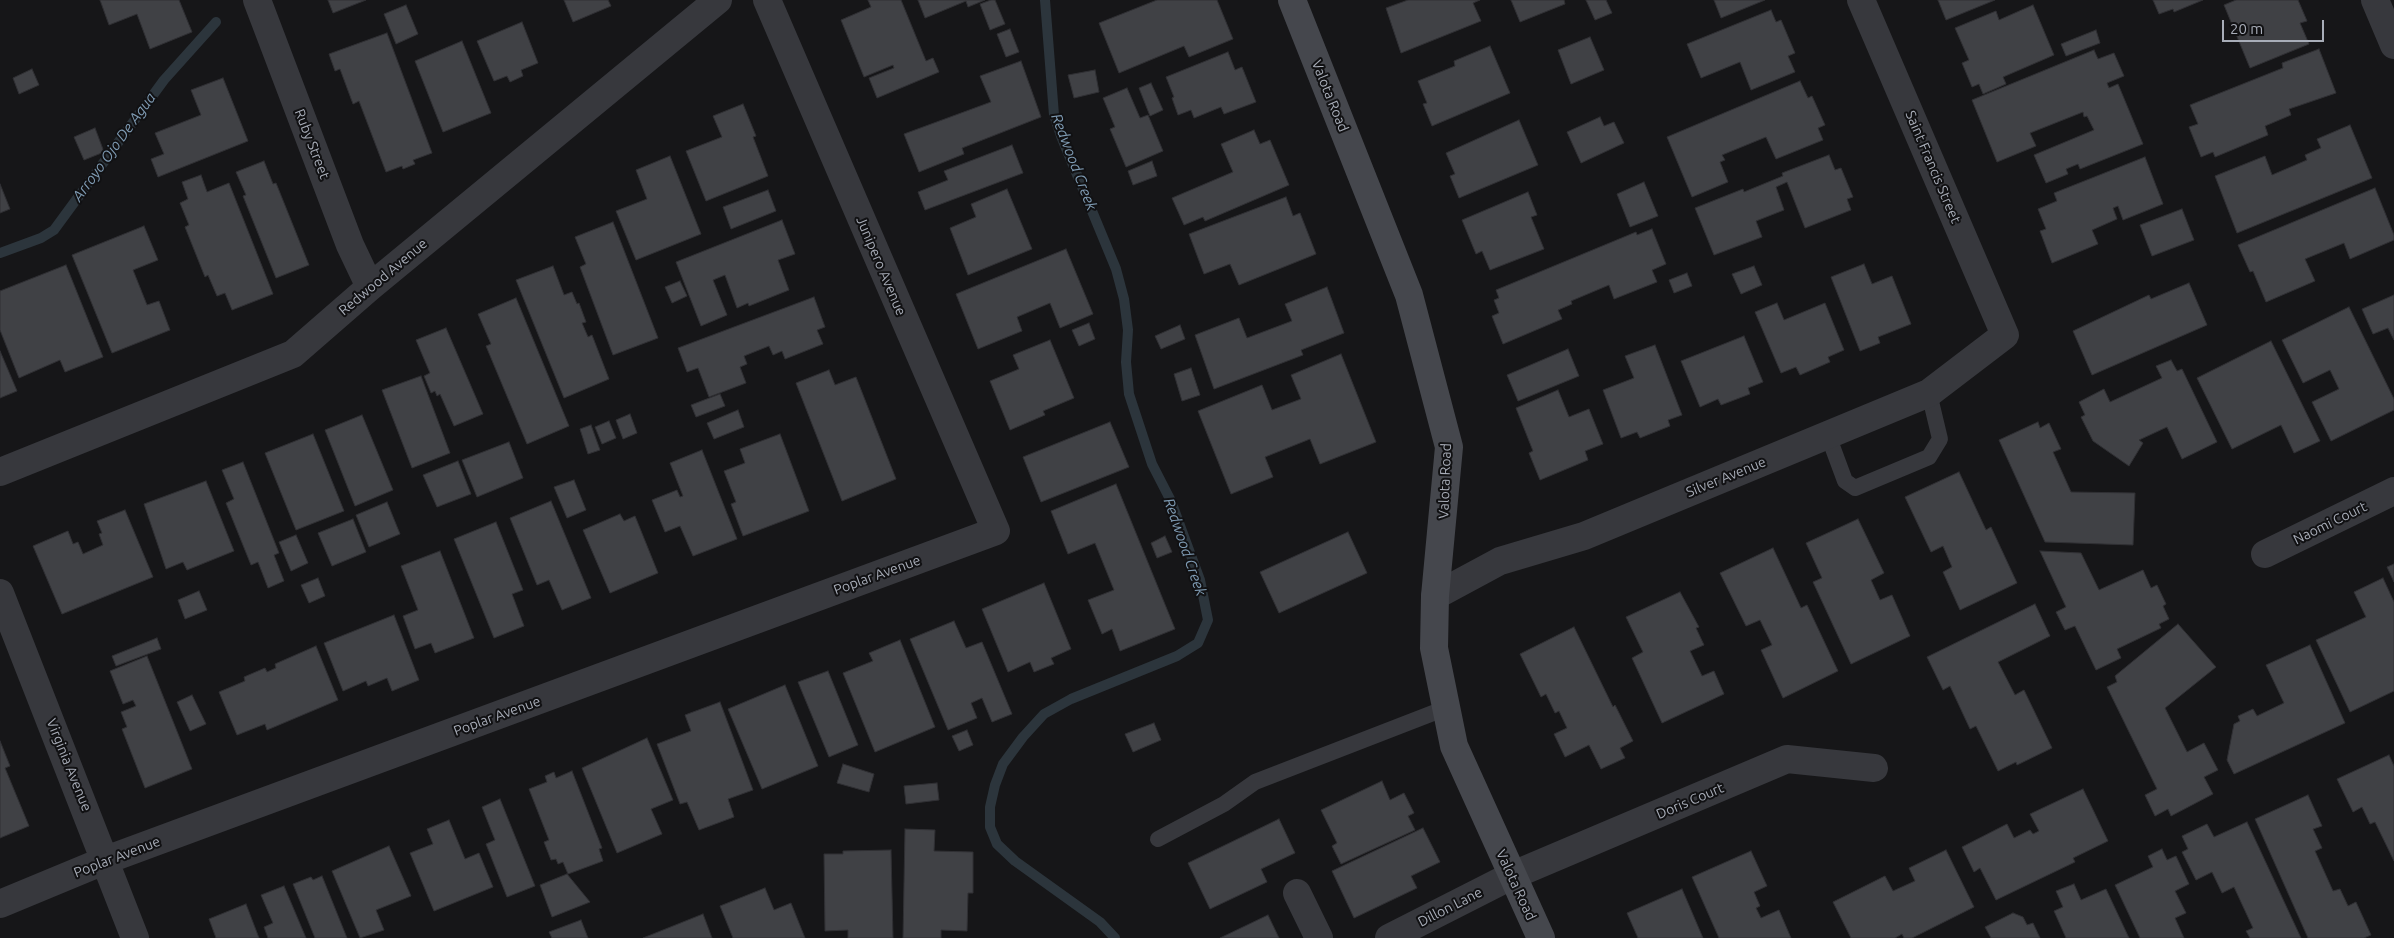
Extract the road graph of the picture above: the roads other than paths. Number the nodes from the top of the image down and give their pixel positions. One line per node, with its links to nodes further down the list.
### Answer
1 (257, 0): 8 (street, Ruby Street)
2 (718, 0): 8 (street, Redwood Avenue)
3 (767, 0): 14 (street, Junipero Avenue)
4 (1292, 0): 17 (street, Valota Road)
5 (1861, 0): 9 (street, Saint Francis Street)
6 (2375, 0): 7 (street)
7 (2394, 45)
8 (370, 287): 12 (street, Redwood Avenue)
9 (2005, 335): 10 (street, Silver Avenue)
10 (1930, 393): 11 (street, Silver Avenue); 11 (lane)
11 (1828, 435): 17 (street, Silver Avenue)
12 (0, 472)
13 (2394, 491): 15 (street, Naomi Court)
14 (996, 532): 21 (street, Poplar Avenue)
15 (2265, 554)
16 (0, 593): 21 (street, Virginia Avenue)
17 (1435, 596): 18 (street, Valota Road)
18 (1446, 708): 20 (lane); 22 (street, Valota Road)
19 (1874, 768): 22 (street, Doris Court)
20 (1158, 839)
21 (106, 860): 24 (street, Poplar Avenue); 25 (street, Virginia Avenue)
22 (1511, 876): 27 (street, Dillon Lane); 28 (street, Valota Road)
23 (1297, 893): 26 (street)
24 (0, 904)
25 (136, 938)
26 (1319, 938)
27 (1389, 938)
28 (1541, 938)

